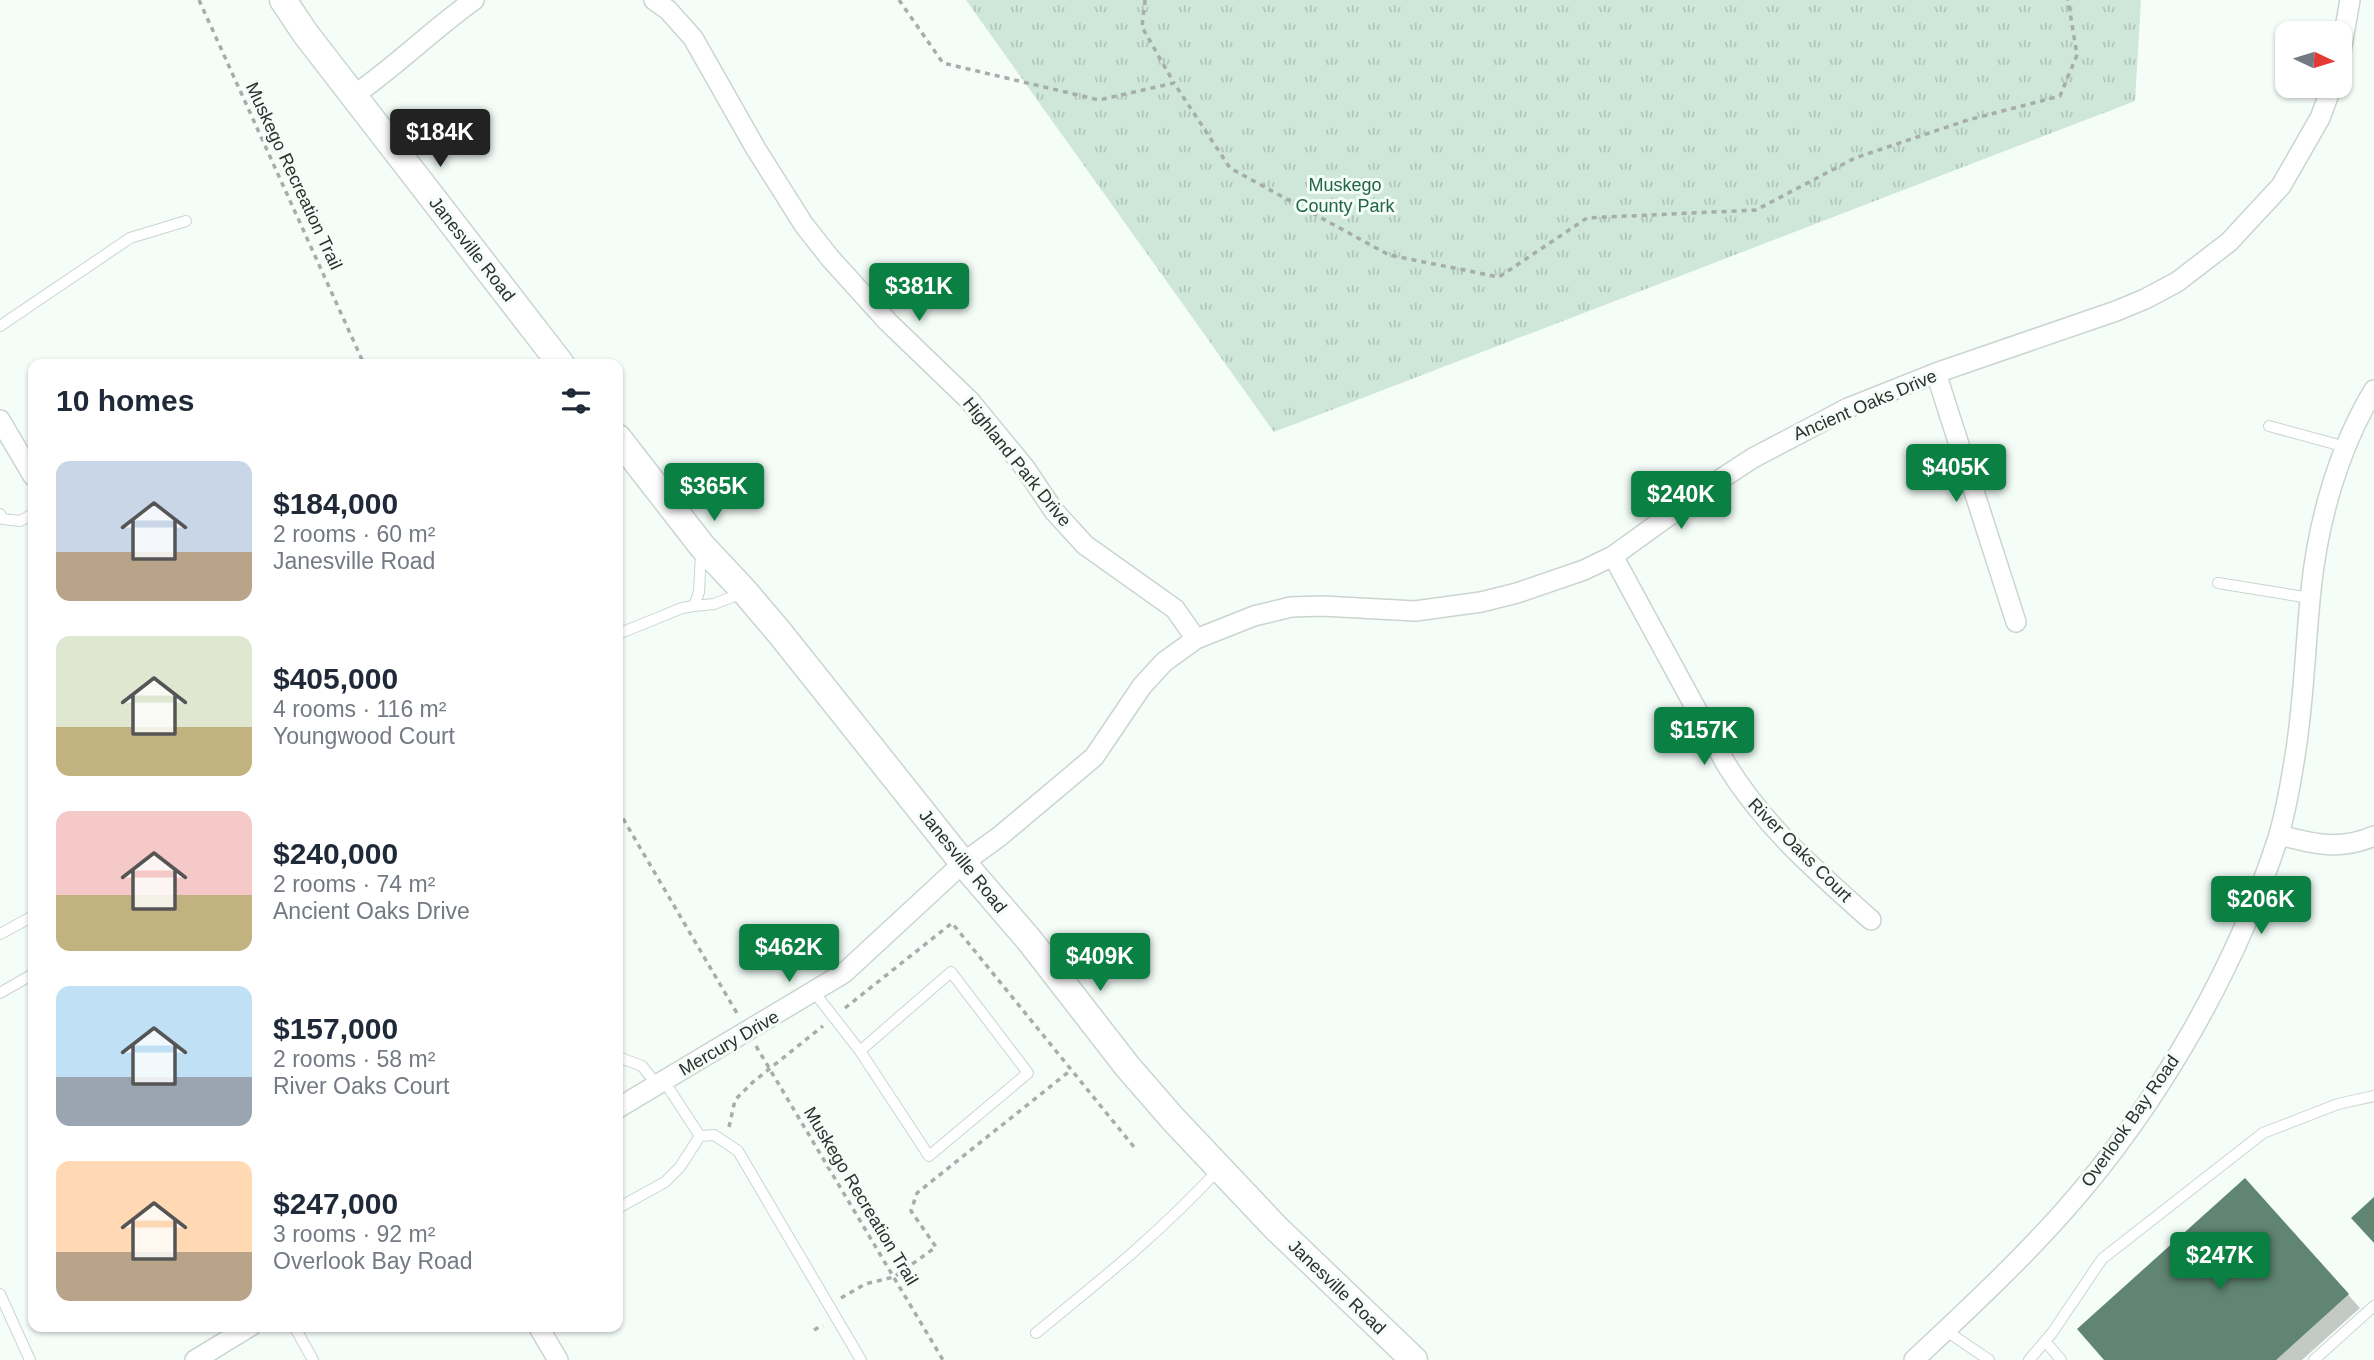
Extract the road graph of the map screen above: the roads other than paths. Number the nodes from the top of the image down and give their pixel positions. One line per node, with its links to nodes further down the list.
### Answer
1 (283, 0): 6 (main road, Janesville Road)
2 (474, 0): 6 (street)
3 (654, 0): 28 (street, Highland Park Drive)
4 (2350, 0): 5 (street)
5 (2346, 21)
6 (353, 96): 10 (main road, Janesville Road)
7 (2328, 98): 11 (street, Ancient Oaks Drive)
8 (186, 221): 9 (lane)
9 (0, 326)
10 (557, 359)
11 (1936, 373): 21 (street, Ancient Oaks Drive); 26 (street)
12 (2374, 390): 16 (street, Overlook Bay Road)
13 (0, 420): 17 (street)
14 (2269, 426): 16 (lane)
15 (623, 444): 20 (main road, Janesville Road)
16 (2346, 447): 24 (street, Overlook Bay Road)
17 (28, 468)
18 (0, 513): 19 (lane)
19 (28, 517)
20 (702, 546): 23 (main road, Janesville Road); 25 (lane)
21 (1613, 556): 28 (street, Ancient Oaks Drive); 33 (street, River Oaks Court)
22 (2218, 583): 24 (lane)
23 (745, 592): 25 (lane); 31 (main road, Janesville Road)
24 (2310, 598): 29 (street, Overlook Bay Road)
25 (694, 606): 27 (lane)
26 (2016, 622)
27 (623, 632)
28 (1196, 639): 31 (street, Ancient Oaks Drive)
29 (2278, 835): 30 (street); 48 (street, Overlook Bay Road)
30 (2374, 836)
31 (963, 863): 36 (street, Mercury Drive); 44 (main road, Janesville Road)
32 (28, 919): 34 (lane)
33 (1871, 920)
34 (0, 934)
35 (28, 977): 37 (lane)
36 (814, 992): 38 (lane); 40 (street, Mercury Drive)
37 (0, 993)
38 (860, 1051): 38 (lane)
39 (623, 1059): 40 (lane)
40 (661, 1083): 42 (street, Mercury Drive); 43 (lane)
41 (2374, 1096): 53 (lane)
42 (623, 1105)
43 (700, 1136): 45 (lane); 58 (lane)
44 (1219, 1168): 52 (lane); 59 (main road, Janesville Road)
45 (623, 1205)
46 (0, 1294): 54 (lane)
47 (2374, 1307): 64 (lane)
48 (1945, 1330): 60 (street, Overlook Bay Road); 61 (lane)
49 (241, 1332): 55 (street)
50 (297, 1332): 56 (lane)
51 (542, 1332): 57 (street)
52 (1036, 1333)
53 (2045, 1342): 62 (lane); 63 (lane)
54 (30, 1360)
55 (195, 1360)
56 (313, 1360)
57 (558, 1360)
58 (861, 1360)
59 (1414, 1360)
60 (1914, 1360)
61 (1989, 1360)
62 (2029, 1360)
63 (2061, 1360)
64 (2314, 1360)

